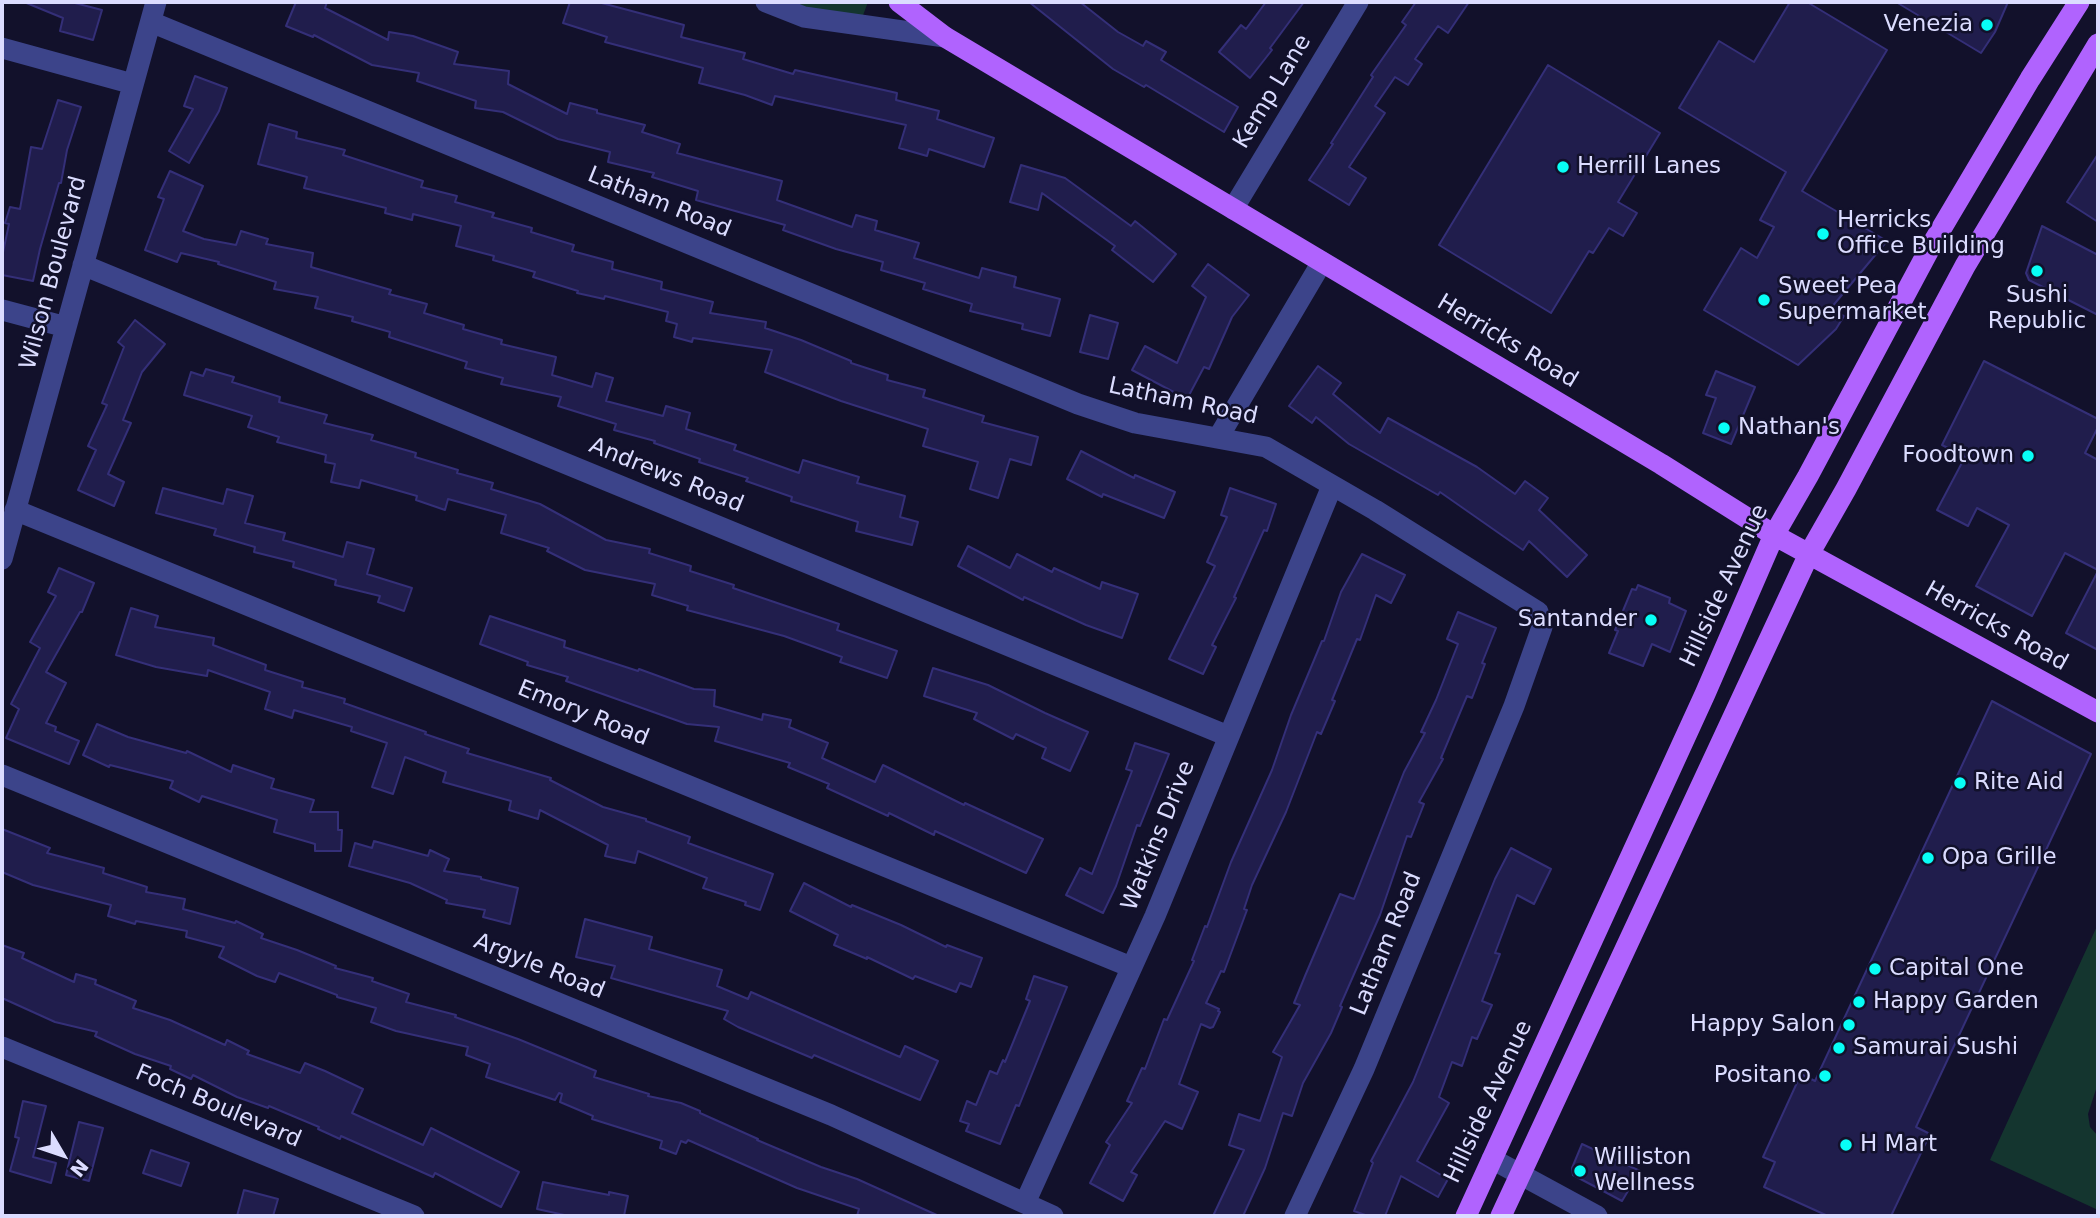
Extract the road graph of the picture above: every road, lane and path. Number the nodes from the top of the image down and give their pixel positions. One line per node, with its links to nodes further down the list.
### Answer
1 (766, 2): 6 (street)
2 (899, 2): 6 (main road, Herricks Road)
3 (1358, 2): 10 (street, Kemp Lane)
4 (2079, 2): 18 (main road, Hillside Avenue)
5 (154, 12): 9 (street, Wilson Boulevard); 15 (street, Latham Road)
6 (945, 37): 10 (main road, Herricks Road)
7 (2098, 44): 19 (main road)
8 (2, 48): 9 (street)
9 (133, 84): 12 (street, Wilson Boulevard)
10 (1233, 209): 11 (main road, Herricks Road)
11 (1322, 262): 15 (street); 18 (main road, Herricks Road)
12 (83, 265): 14 (street, Wilson Boulevard); 22 (street, Andrews Road)
13 (2, 310): 14 (street)
14 (66, 327): 17 (street, Wilson Boulevard)
15 (1218, 438): 16 (street, Latham Road)
16 (1332, 486): 22 (street, Watkins Drive); 31 (street, Latham Road)
17 (15, 510): 20 (street, Wilson Boulevard); 24 (street, Emory Road)
18 (1774, 535): 19 (main road, Herricks Road); 26 (main road, Hillside Avenue)
19 (1809, 554): 21 (main road, Herricks Road); 27 (main road)
20 (2, 559)
21 (2098, 712)
22 (1228, 736): 24 (street, Watkins Drive)
23 (2, 775): 28 (street, Argyle Road)
24 (1131, 967): 28 (street, Watkins Drive)
25 (2, 1047): 29 (street, Foch Boulevard)
26 (1492, 1159): 27 (street); 32 (main road, Hillside Avenue)
27 (1520, 1174): 33 (main road); 34 (street)
28 (1025, 1203): 30 (street, Argyle Road)
29 (414, 1216)
30 (1053, 1216)
31 (1295, 1216)
32 (1466, 1216)
33 (1501, 1216)
34 (1597, 1216)

